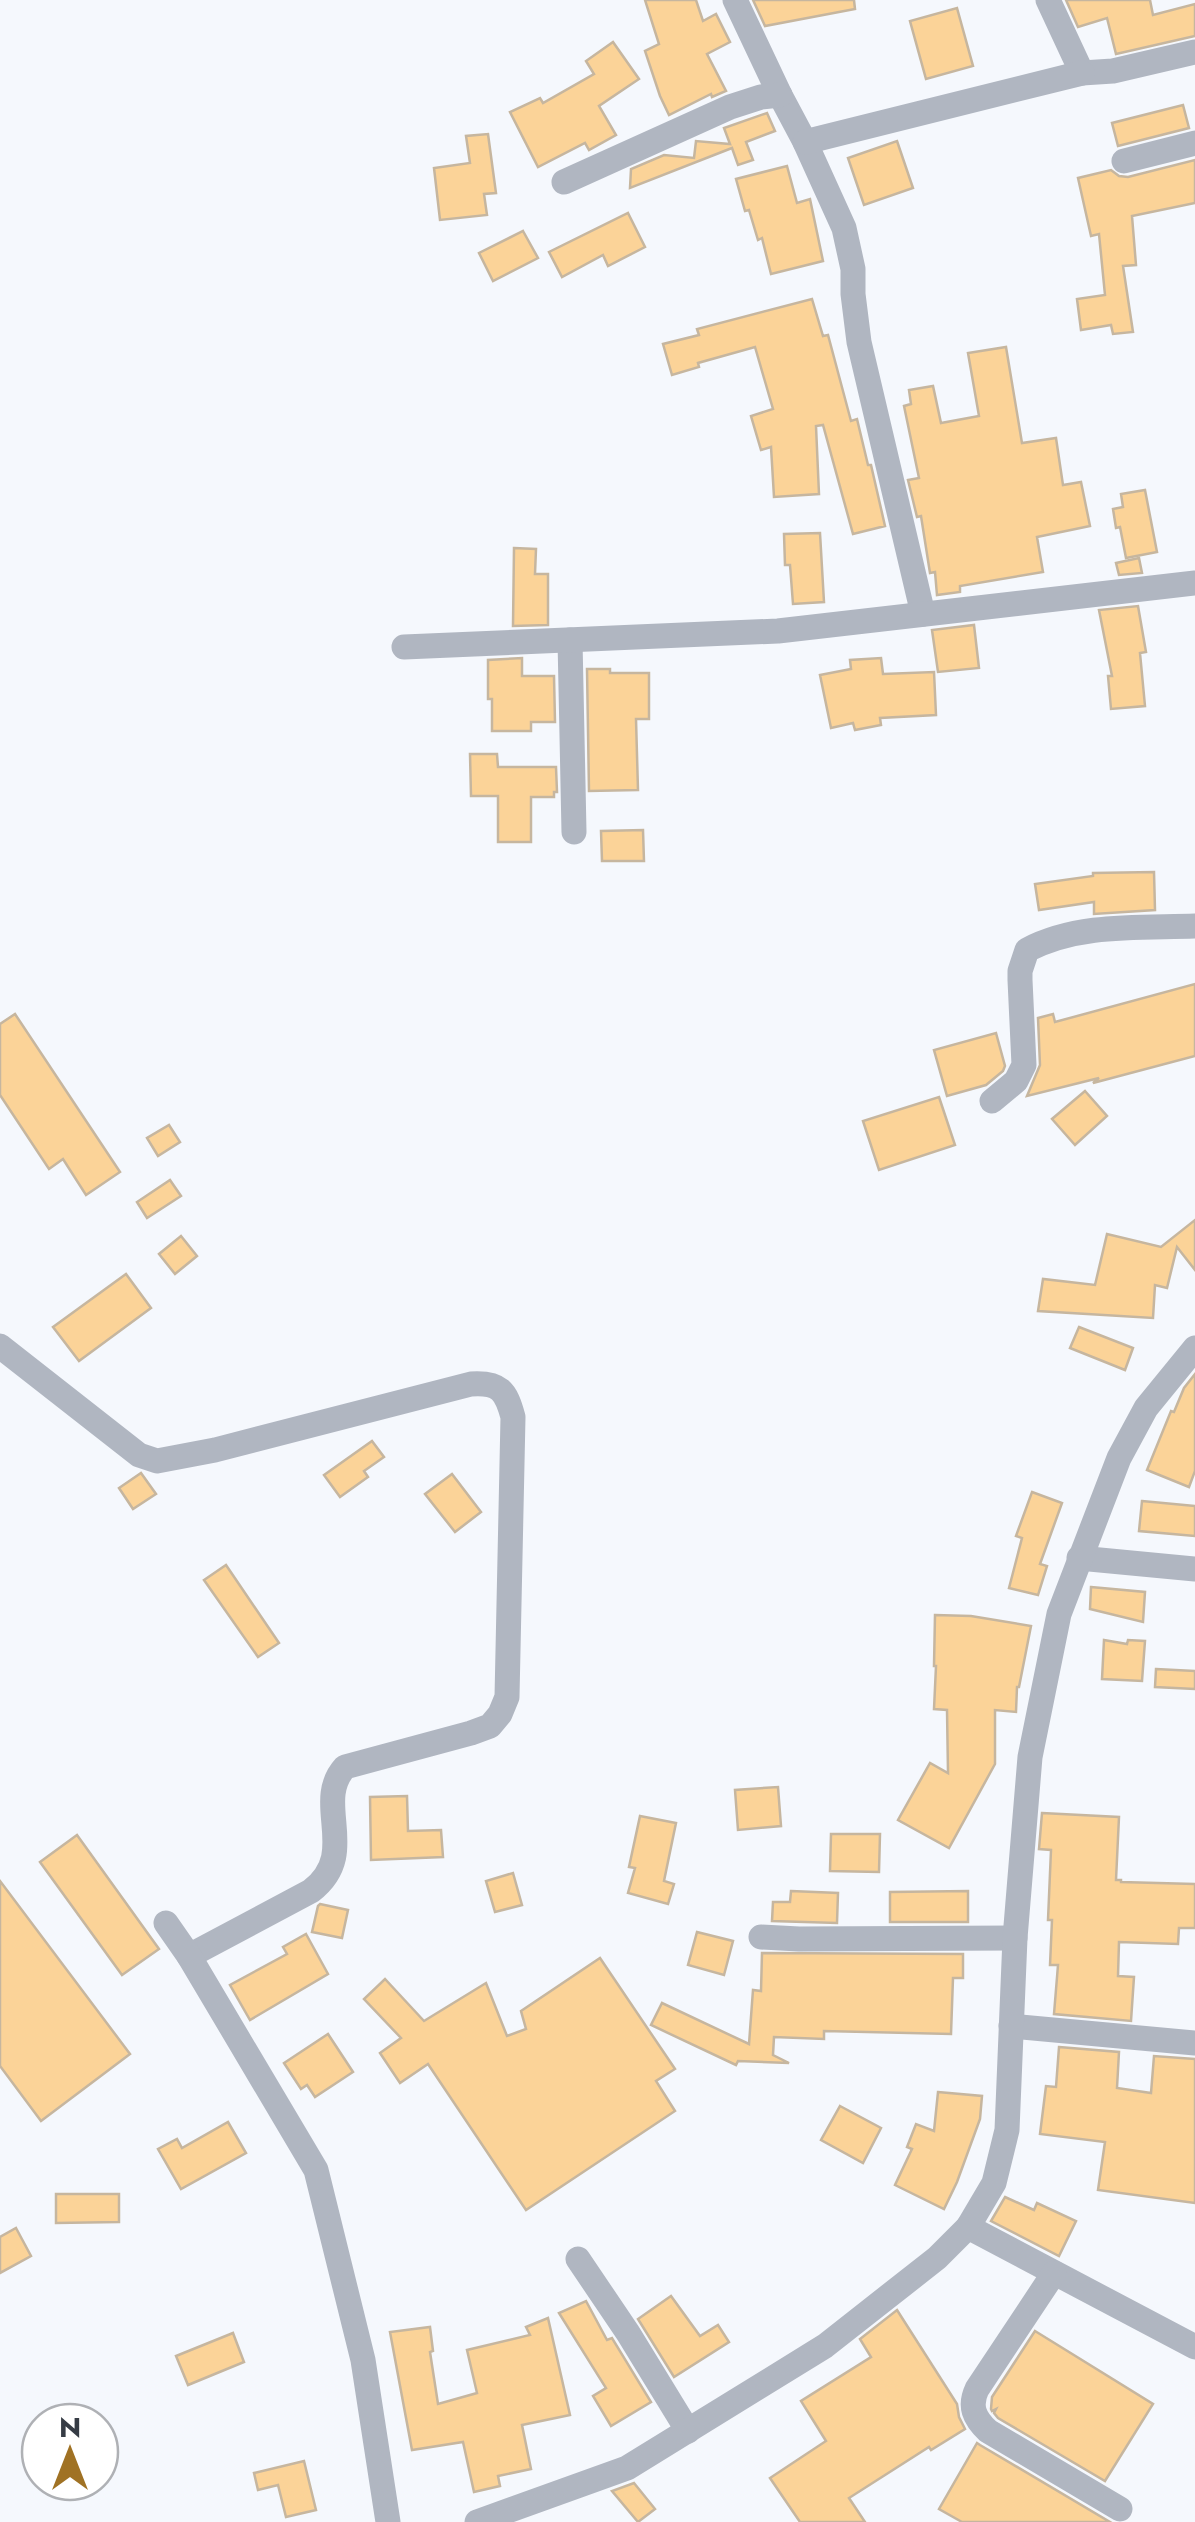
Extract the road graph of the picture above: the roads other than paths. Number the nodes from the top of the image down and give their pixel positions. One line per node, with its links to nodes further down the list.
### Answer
1 (734, 0): 5 (street)
2 (1048, 0): 4 (street)
3 (1195, 52): 4 (street)
4 (1082, 73): 6 (street)
5 (780, 95): 6 (street); 9 (street)
6 (805, 142): 11 (street)
7 (1195, 143): 8 (street)
8 (1124, 161)
9 (564, 182)
10 (1195, 584): 11 (street)
11 (923, 614): 12 (street)
12 (570, 640): 13 (street); 14 (street)
13 (404, 647)
14 (574, 832)
15 (1195, 926): 16 (street)
16 (992, 1101)
17 (0, 1346): 24 (street)
18 (1195, 1348): 19 (street)
19 (1080, 1558): 20 (street); 23 (street)
20 (1195, 1569)
21 (166, 1923): 24 (street)
22 (762, 1936): 23 (street)
23 (1014, 1938): 25 (street)
24 (188, 1956): 33 (street)
25 (1010, 2026): 26 (street); 27 (street)
26 (1195, 2043)
27 (968, 2227): 29 (street); 31 (street)
28 (578, 2259): 31 (street)
29 (1054, 2273): 30 (street); 32 (street)
30 (1195, 2347)
31 (688, 2430): 34 (street)
32 (1120, 2509)
33 (388, 2522)
34 (476, 2522)

